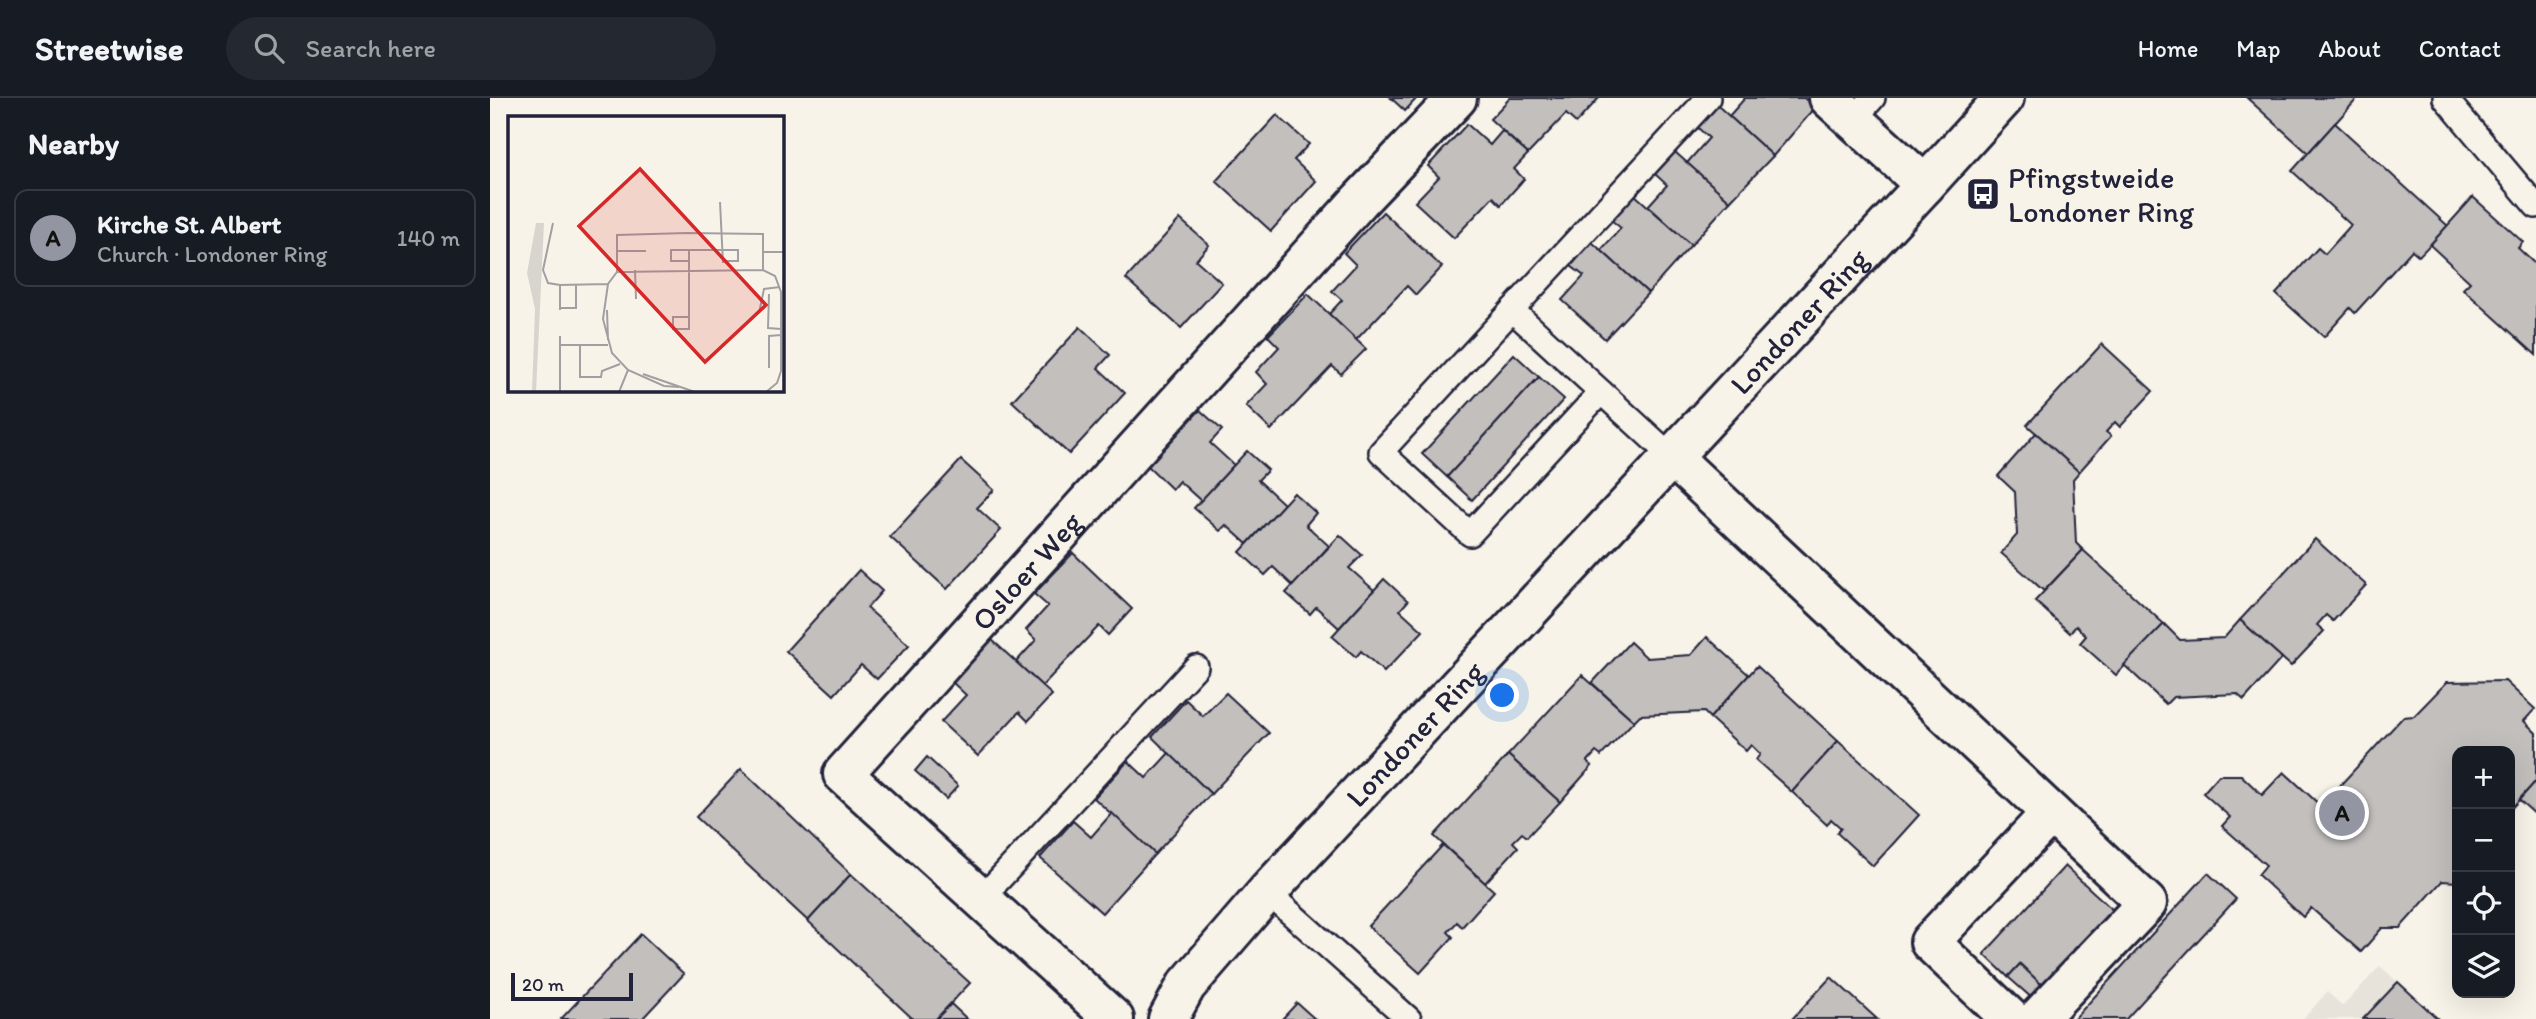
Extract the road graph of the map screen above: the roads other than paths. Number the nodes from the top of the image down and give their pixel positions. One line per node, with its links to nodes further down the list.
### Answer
1 (1457, 98): 14 (street, Osloer Weg)
2 (1708, 98): 8 (lane)
3 (2004, 98): 6 (street, Londoner Ring)
4 (2445, 98): 7 (lane)
5 (1852, 105): 6 (street)
6 (1925, 185): 10 (street, Londoner Ring)
7 (2536, 206)
8 (1512, 310): 9 (lane); 9 (lane)
9 (1601, 392): 10 (lane)
10 (1672, 457): 12 (street); 13 (street, Londoner Ring)
11 (1196, 667): 14 (lane)
12 (2051, 813): 18 (street); 19 (street)
13 (1267, 892): 16 (street, Londoner Ring); 17 (lane)
14 (981, 899): 15 (street, Osloer Weg)
15 (1114, 1019)
16 (1168, 1019)
17 (1409, 1019)
18 (2011, 1019)
19 (2038, 1019)

